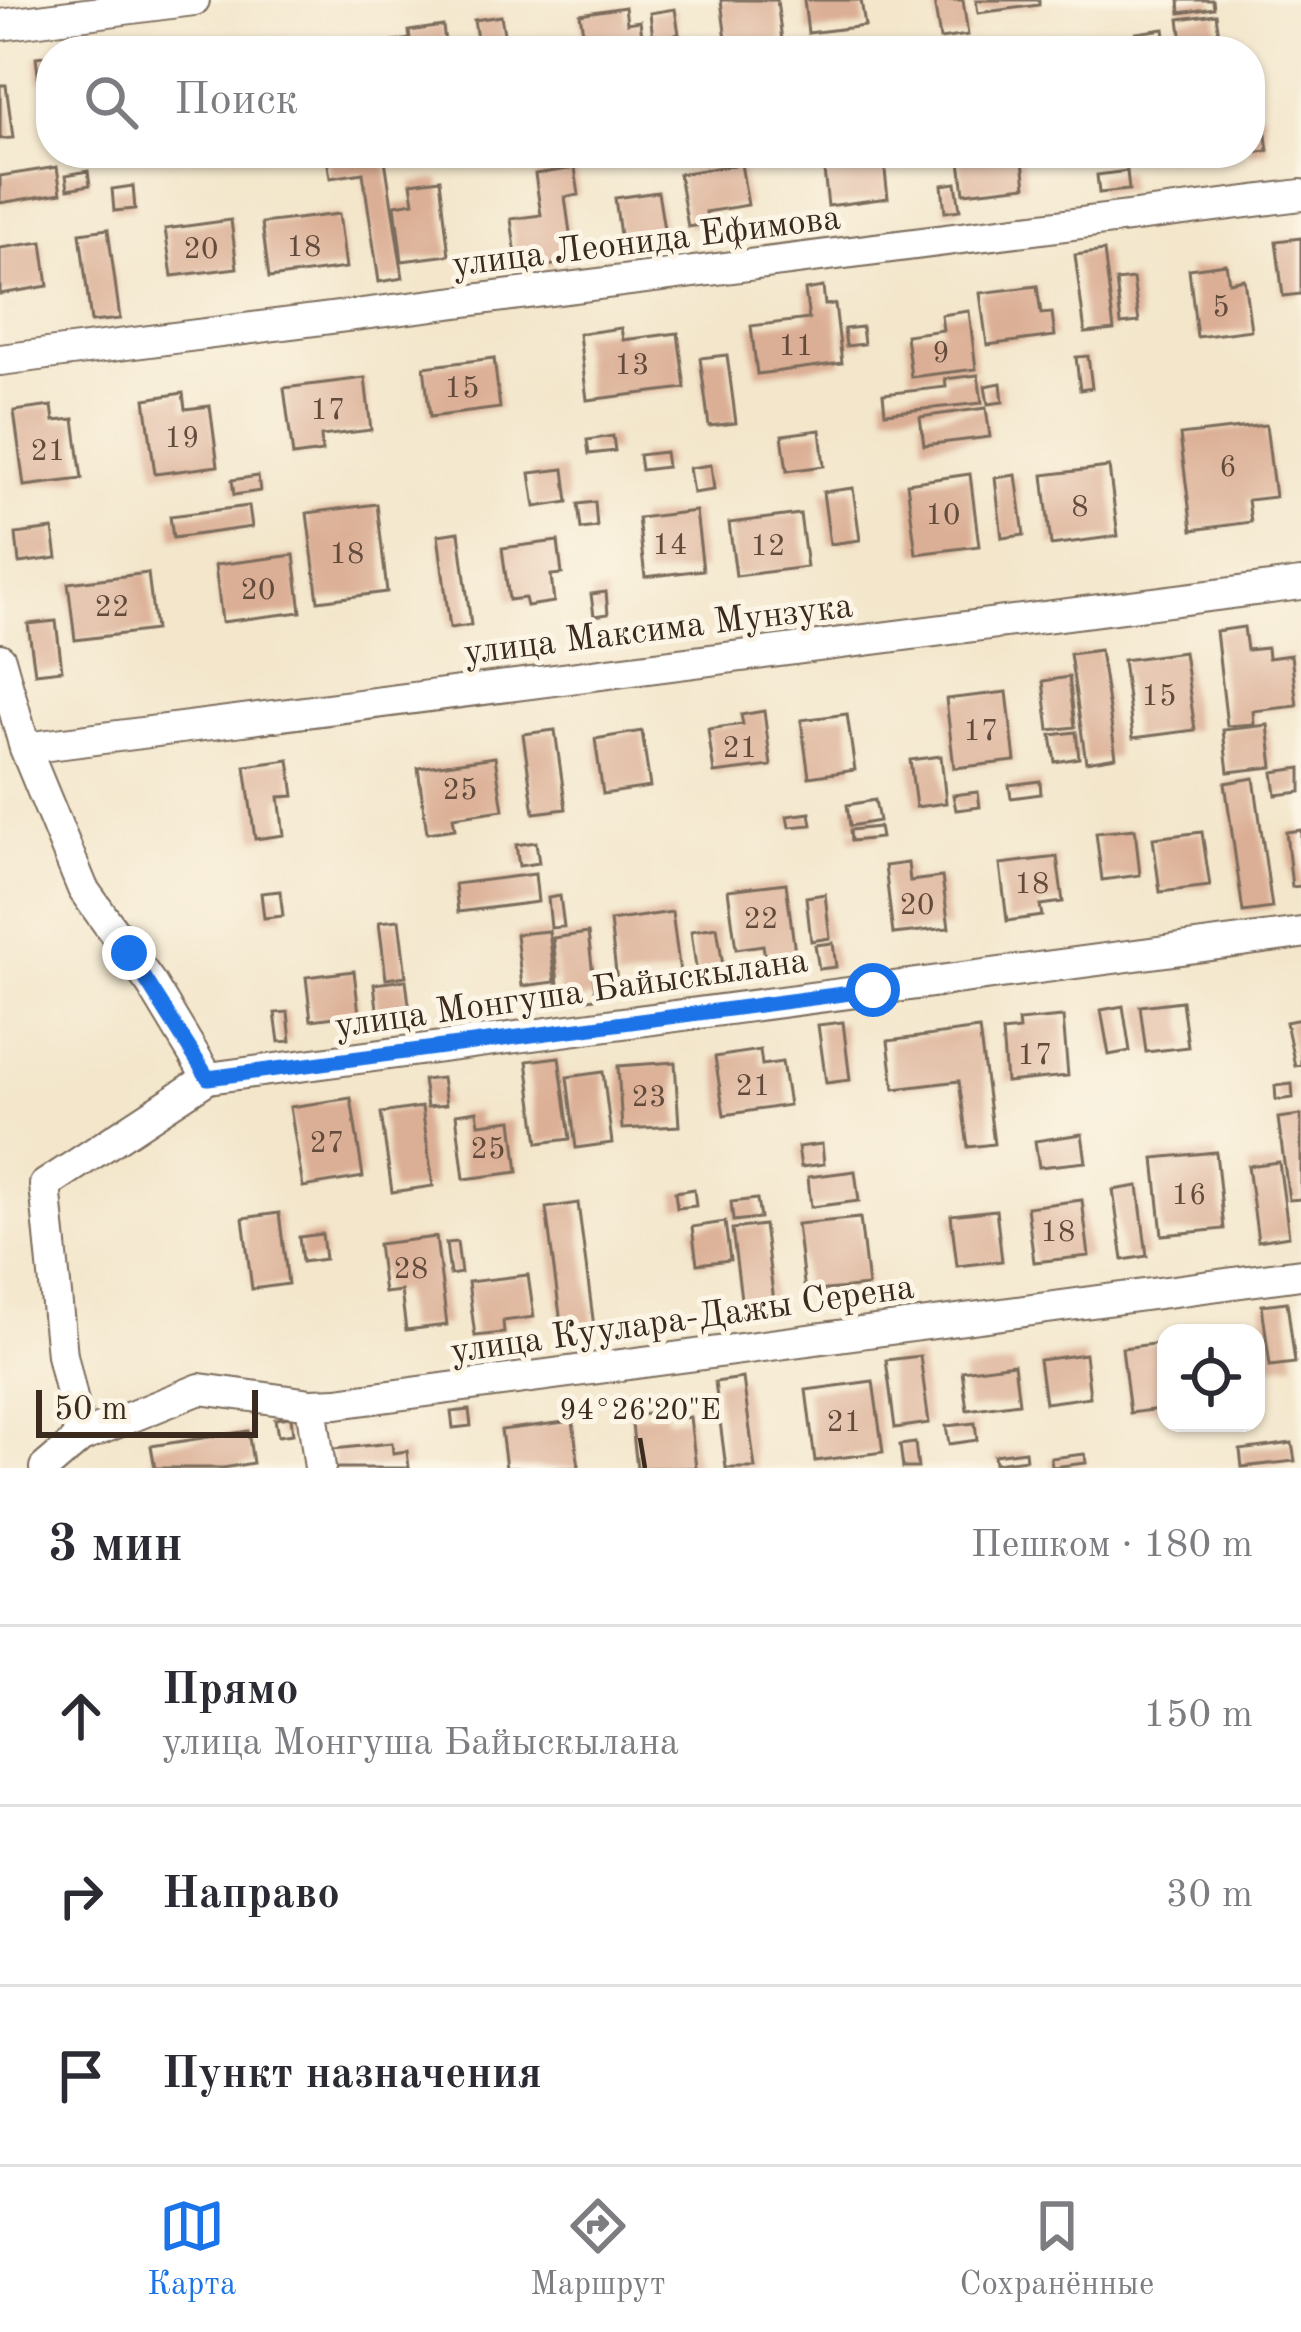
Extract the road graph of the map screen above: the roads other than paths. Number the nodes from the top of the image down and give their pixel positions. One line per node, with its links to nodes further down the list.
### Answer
1 (194, 0): 2 (street)
2 (0, 25)
3 (1301, 195): 4 (street, улица Леонида Ефимова)
4 (0, 361)
5 (1301, 584): 7 (street, улица Максима Мунзука)
6 (0, 658): 7 (street)
7 (25, 748): 9 (street)
8 (1301, 933): 9 (street, улица Монгуша Байыскылана)
9 (208, 1078): 12 (street)
10 (1301, 1274): 11 (street, улица Куулара-Дажы Серена)
11 (311, 1404): 12 (street, улица Куулара-Дажы Серена); 14 (street)
12 (81, 1437): 13 (street, улица Куулара-Дажы Серена)
13 (45, 1468)
14 (320, 1468)

